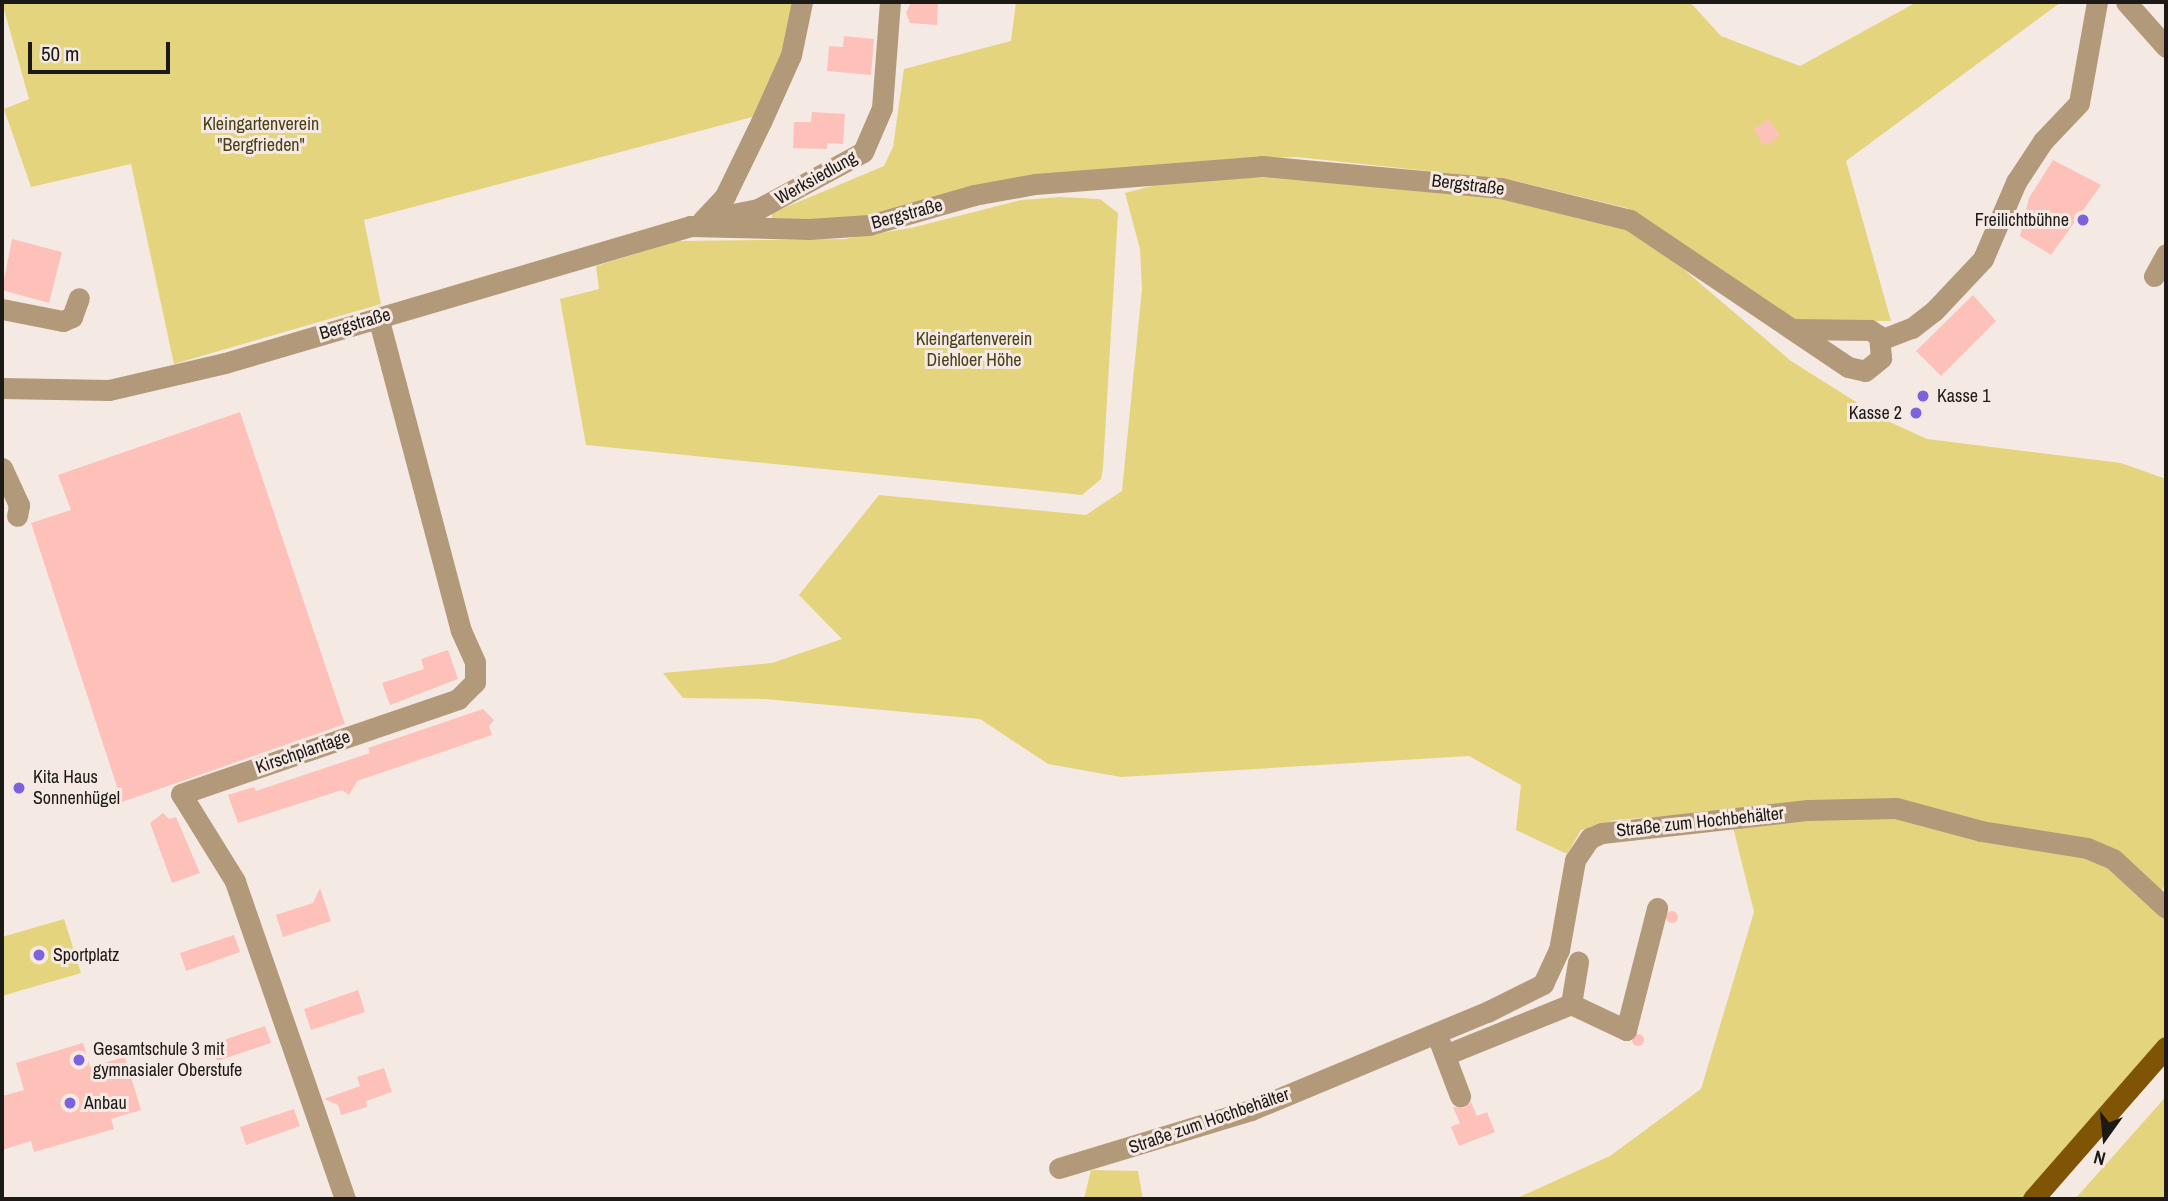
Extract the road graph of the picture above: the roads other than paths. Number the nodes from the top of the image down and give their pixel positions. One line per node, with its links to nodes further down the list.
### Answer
1 (802, 2): 6 (street)
2 (890, 2): 6 (street, Werksiedlung)
3 (2097, 2): 13 (street)
4 (2126, 2): 5 (street)
5 (2166, 47)
6 (696, 224): 11 (street, Bergstraße); 12 (street, Bergstraße)
7 (2166, 254): 8 (street)
8 (2154, 276)
9 (79, 298): 10 (street)
10 (2, 309)
11 (378, 317): 14 (street, Bergstraße); 26 (street, Kirschplantage)
12 (1793, 329): 13 (street); 13 (street, Bergstraße)
13 (1880, 340)
14 (2, 388)
15 (2, 468): 16 (street)
16 (17, 516)
17 (1657, 908): 20 (street)
18 (2166, 908): 21 (street, Straße zum Hochbehälter)
19 (1578, 962): 20 (street)
20 (1571, 1004): 23 (street)
21 (1435, 1033): 23 (street); 25 (street, Straße zum Hochbehälter)
22 (2166, 1046): 27 (main road)
23 (1445, 1055): 24 (street)
24 (1460, 1096)
25 (1059, 1168)
26 (345, 1199)
27 (2033, 1199)

